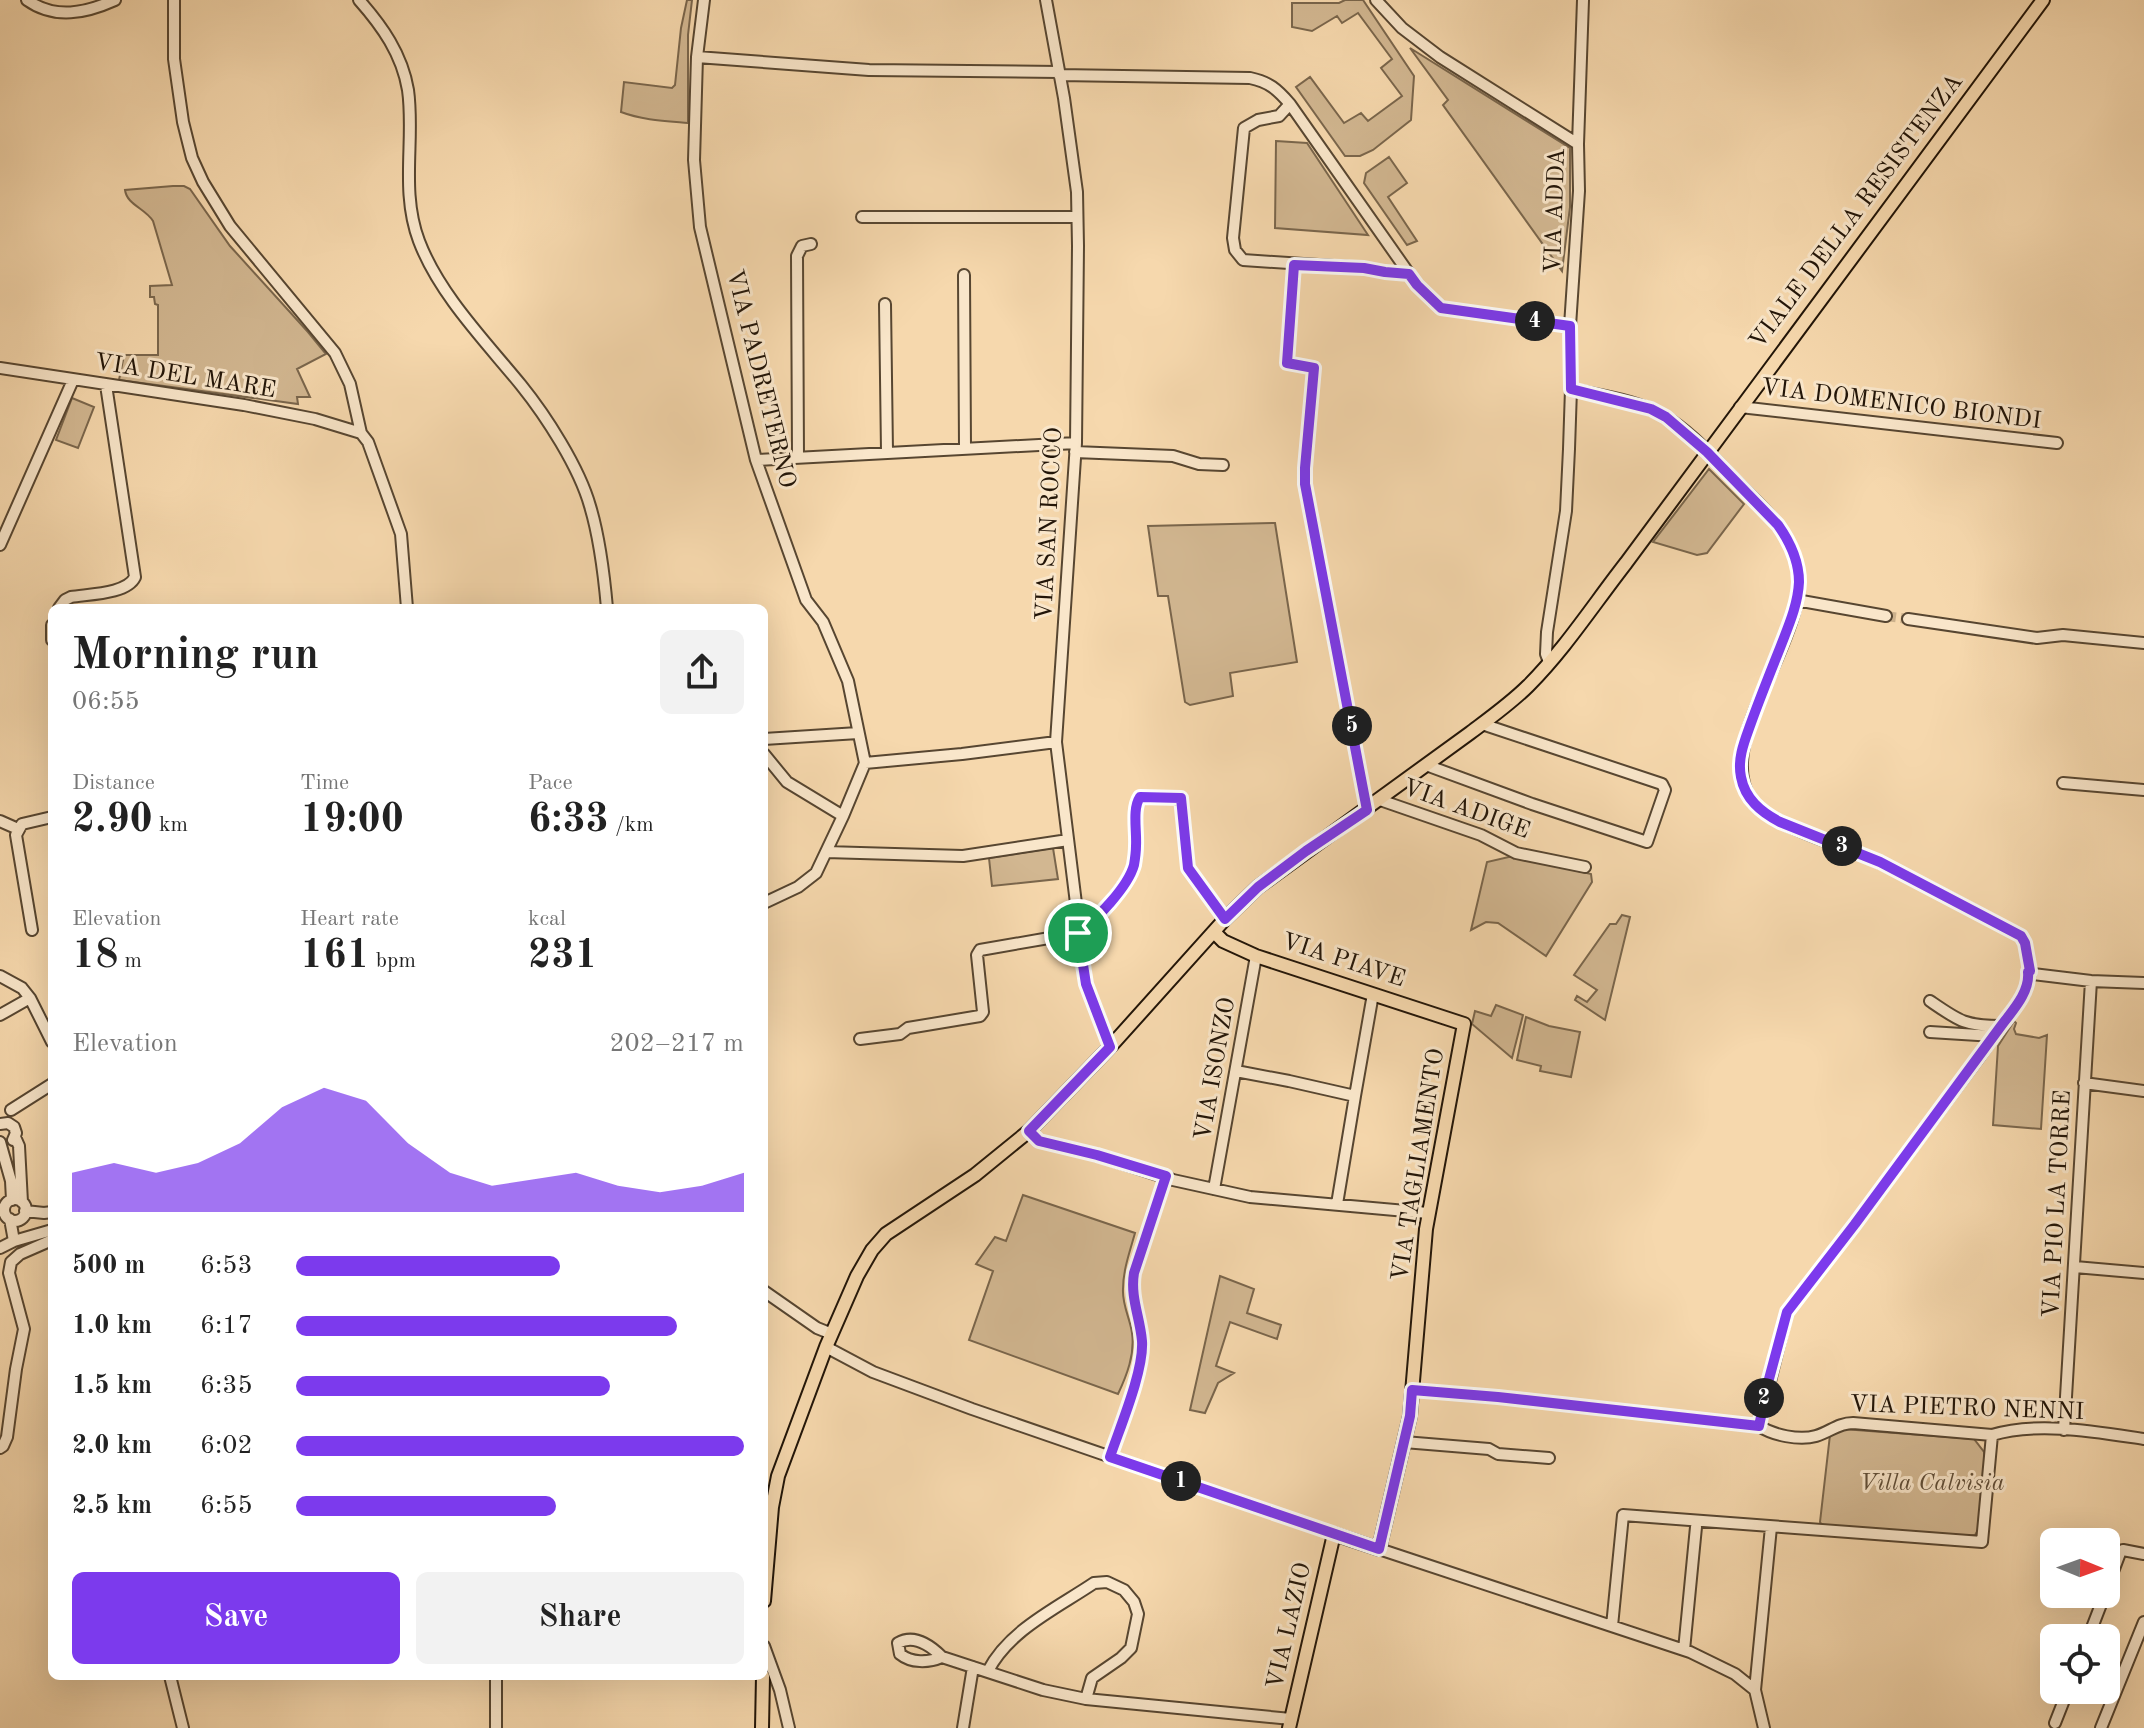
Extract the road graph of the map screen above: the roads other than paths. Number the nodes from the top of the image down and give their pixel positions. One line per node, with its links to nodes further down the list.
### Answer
1 (27, 0): 2 (street)
2 (115, 0)
3 (174, 0): 27 (street)
4 (359, 0): 40 (street)
5 (704, 0): 10 (street, VIA PADRETERNO)
6 (1046, 0): 11 (street, VIA SAN ROCCO)
7 (1376, 0): 13 (street)
8 (1583, 0): 13 (street, VIA ADDA)
9 (2043, 0): 26 (main road, VIALE DELLA RESISTENZA)
10 (697, 57): 11 (street); 34 (street, VIA PADRETERNO)
11 (1059, 74): 12 (street); 15 (street, VIA SAN ROCCO)
12 (1290, 104): 17 (street); 18 (street)
13 (1578, 144): 21 (street, VIA ADDA)
14 (862, 217): 15 (street)
15 (1077, 217): 30 (street, VIA SAN ROCCO)
16 (811, 244): 33 (street)
17 (1294, 265): 18 (street); 55 (street)
18 (1409, 274): 21 (street)
19 (964, 275): 29 (street)
20 (885, 304): 31 (street)
21 (1570, 326): 25 (street, VIA ADDA)
22 (0, 368): 23 (street, VIA DEL MARE)
23 (73, 380): 24 (street, VIA DEL MARE); 36 (street)
24 (106, 385): 27 (street, VIA DEL MARE); 38 (street)
25 (1571, 389): 32 (street); 44 (street, VIA ADDA)
26 (1740, 407): 28 (street, VIA DOMENICO BIONDI); 32 (main road, VIALE DELLA RESISTENZA)
27 (361, 433): 39 (street)
28 (2057, 443)
29 (965, 448): 30 (street); 31 (street)
30 (1075, 448): 35 (street); 48 (street, VIA SAN ROCCO)
31 (887, 452): 33 (street)
32 (1707, 452): 37 (street); 44 (main road, VIALE DELLA RESISTENZA)
33 (798, 457): 34 (street)
34 (756, 460): 46 (street, VIA PADRETERNO)
35 (1223, 465)
36 (0, 545)
37 (1796, 600): 41 (street); 69 (street)
38 (62, 604)
39 (407, 604)
40 (607, 604)
41 (1886, 616)
42 (1908, 619): 43 (street)
43 (2144, 643)
44 (1549, 662): 45 (main road, VIALE DELLA RESISTENZA)
45 (1482, 724): 51 (main road, VIALE DELLA RESISTENZA); 51 (street)
46 (858, 733): 47 (street); 50 (street, VIA PADRETERNO)
47 (768, 739)
48 (1056, 742): 50 (street); 60 (street, VIA SAN ROCCO)
49 (768, 759): 56 (street)
50 (865, 763): 56 (street)
51 (1426, 765): 54 (main road, VIALE DELLA RESISTENZA)
52 (2063, 783): 53 (street)
53 (2144, 790)
54 (1380, 800): 55 (main road, VIALE DELLA RESISTENZA); 62 (street, VIA ADIGE)
55 (1367, 810): 64 (main road, VIALE DELLA RESISTENZA)
56 (843, 816): 61 (street)
57 (48, 818): 59 (street)
58 (0, 821): 59 (street)
59 (18, 829): 65 (street)
60 (1068, 840): 61 (street); 67 (street, VIA SAN ROCCO)
61 (826, 852): 63 (street)
62 (1585, 867)
63 (768, 901)
64 (1225, 919): 66 (main road, VIALE DELLA RESISTENZA); 67 (street)
65 (32, 930)
66 (1214, 932): 68 (main road, VIA PIAVE); 83 (main road, VIALE DELLA RESISTENZA)
67 (1078, 933): 82 (street); 83 (street, VIA SAN ROCCO)
68 (1256, 956): 73 (main road, VIA PIAVE); 84 (street, VIA ISONZO)
69 (2031, 974): 71 (street); 78 (street)
70 (0, 976): 74 (street)
71 (2091, 981): 72 (street); 85 (street, VIA PIO LA TORRE)
72 (2144, 983)
73 (1373, 994): 77 (main road, VIA PIAVE); 88 (street)
74 (30, 998): 76 (street); 80 (street)
75 (1930, 1001): 78 (street)
76 (0, 1015)
77 (1464, 1024): 99 (main road, VIA TAGLIAMENTO)
78 (2001, 1026): 81 (street)
79 (1930, 1032): 81 (street)
80 (48, 1034)
81 (1994, 1036): 111 (street)
82 (860, 1039)
83 (1110, 1047): 91 (main road, VIALE DELLA RESISTENZA)
84 (1236, 1071): 88 (street); 95 (street, VIA ISONZO)
85 (2084, 1083): 87 (street); 105 (street, VIA PIO LA TORRE)
86 (48, 1086): 89 (street)
87 (2144, 1091)
88 (1355, 1096): 97 (street)
89 (6, 1108): 90 (street)
90 (6, 1124): 92 (street)
91 (1029, 1131): 94 (street); 108 (main road, VIALE DELLA RESISTENZA)
92 (15, 1137): 93 (street); 96 (street)
93 (0, 1142): 96 (street)
94 (1166, 1176): 95 (street); 117 (street)
95 (1214, 1189): 97 (street)
96 (20, 1204): 98 (street); 100 (street); 100 (street)
97 (1337, 1204): 99 (street)
98 (48, 1212)
99 (1428, 1213): 110 (main road, VIA TAGLIAMENTO)
100 (6, 1218): 102 (street)
101 (48, 1231): 102 (street)
102 (14, 1241): 104 (street)
103 (48, 1242): 116 (street)
104 (0, 1248)
105 (2075, 1267): 106 (street); 112 (street, VIA PIO LA TORRE)
106 (2144, 1273)
107 (768, 1294): 108 (street)
108 (832, 1334): 109 (main road, VIALE DELLA RESISTENZA)
109 (826, 1347): 117 (street); 124 (main road, VIALE DELLA RESISTENZA)
110 (1412, 1390): 111 (street, VIA PIETRO NENNI); 115 (main road, VIA TAGLIAMENTO)
111 (1759, 1426): 113 (street, VIA PIETRO NENNI)
112 (2064, 1430): 113 (street, VIA PIETRO NENNI); 114 (street, VIA PIETRO NENNI)
113 (1992, 1435): 120 (street)
114 (2144, 1439)
115 (1404, 1442): 118 (street); 122 (main road, VIA TAGLIAMENTO)
116 (0, 1448)
117 (1110, 1457): 121 (street)
118 (1549, 1458)
119 (1697, 1523): 120 (street); 127 (street); 128 (street)
120 (1771, 1527): 136 (street)
121 (1334, 1534): 122 (main road); 139 (main road, VIA LAZIO)
122 (1379, 1549): 127 (street)
123 (2120, 1553): 125 (street)
124 (768, 1554)
125 (2144, 1554)
126 (2144, 1622): 147 (street)
127 (1612, 1626): 128 (street)
128 (1684, 1650): 136 (street)
129 (768, 1657): 144 (street)
130 (942, 1657): 131 (street)
131 (973, 1667): 132 (street); 145 (street)
132 (988, 1671): 137 (street); 137 (street)
133 (171, 1680): 141 (street)
134 (496, 1680): 142 (street)
135 (763, 1680): 143 (main road)
136 (1755, 1690): 146 (street)
137 (1086, 1699): 139 (street)
138 (2062, 1704): 140 (street)
139 (1290, 1723)
140 (2055, 1723)
141 (183, 1728)
142 (496, 1728)
143 (762, 1728)
144 (789, 1728)
145 (963, 1728)
146 (1764, 1728)
147 (2101, 1728)

